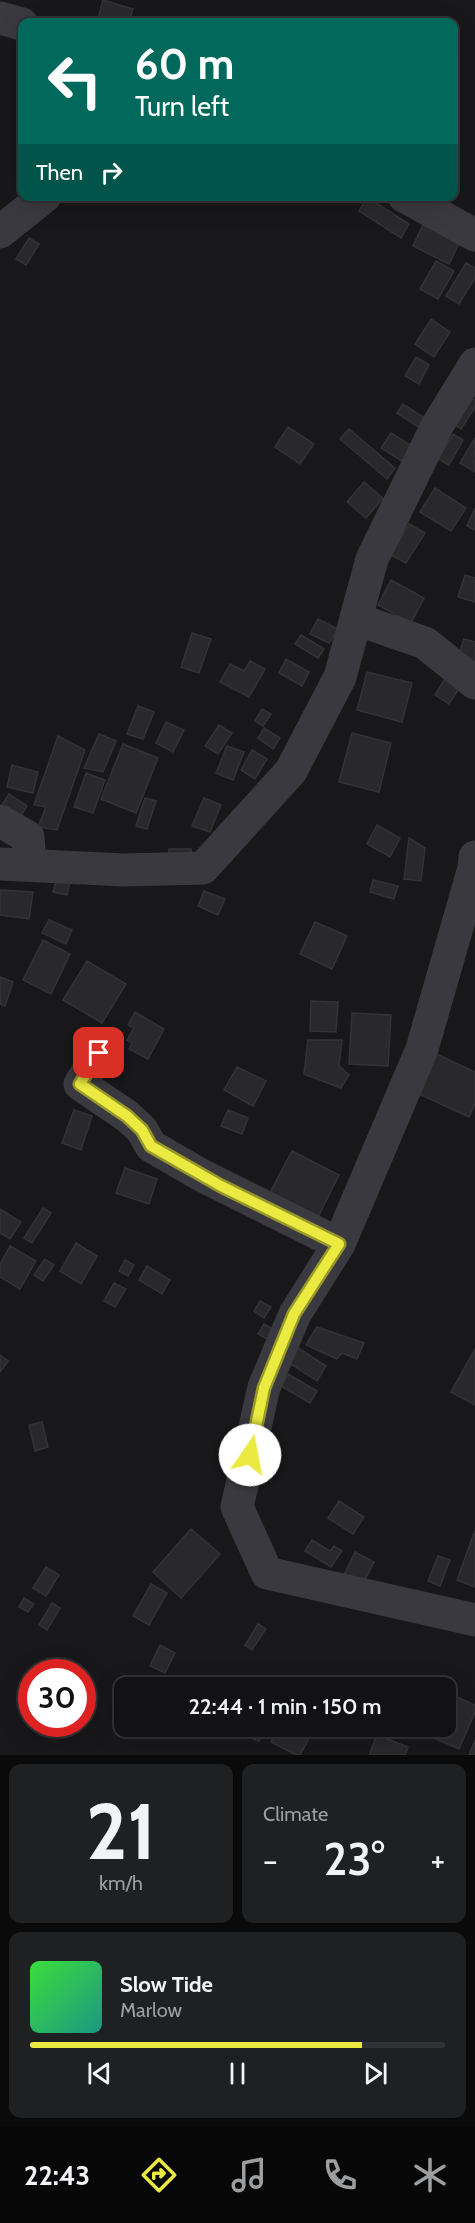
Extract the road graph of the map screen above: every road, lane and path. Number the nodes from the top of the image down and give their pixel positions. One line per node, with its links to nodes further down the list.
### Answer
1 (0, 18): 2 (street)
2 (18, 23)
3 (39, 201): 5 (street)
4 (413, 201): 6 (street)
5 (0, 232)
6 (475, 235)
7 (475, 364): 8 (street)
8 (356, 619): 9 (street); 12 (street)
9 (475, 684)
10 (0, 821): 12 (street)
11 (475, 857): 14 (street)
12 (15, 864)
13 (99, 1053): 14 (street)
14 (339, 1244): 15 (street)
15 (475, 1620)

